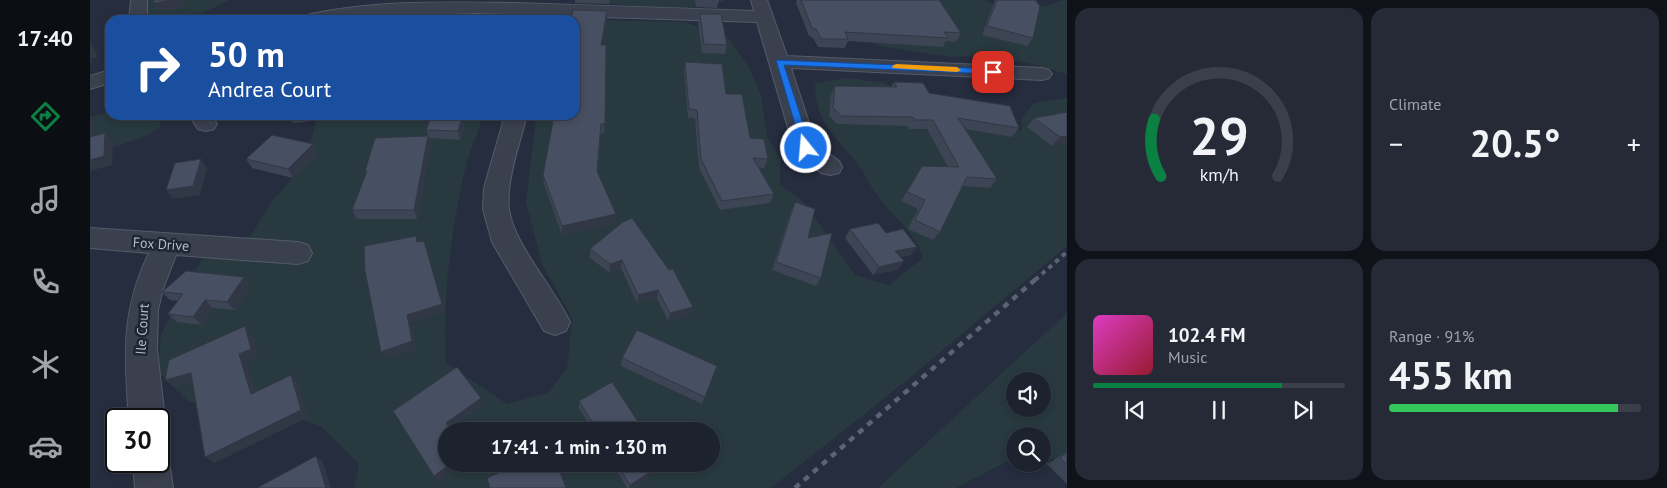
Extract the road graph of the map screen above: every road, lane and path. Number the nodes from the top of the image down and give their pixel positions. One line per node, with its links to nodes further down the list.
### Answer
1 (139, 0): 5 (street)
2 (343, 7): 4 (street); 6 (street)
3 (762, 9): 4 (street); 7 (street)
4 (544, 10)
5 (137, 15)
6 (322, 15)
7 (779, 62): 8 (street); 12 (street)
8 (1042, 74)
9 (105, 78): 10 (street)
10 (90, 82)
11 (515, 120): 16 (street)
12 (830, 167)
13 (90, 238): 14 (street, Fox Drive)
14 (167, 244): 15 (street, Fox Drive); 17 (street, Ile Court)
15 (298, 253)
16 (554, 322)
17 (146, 408)
18 (153, 473): 19 (street)
19 (154, 488)

